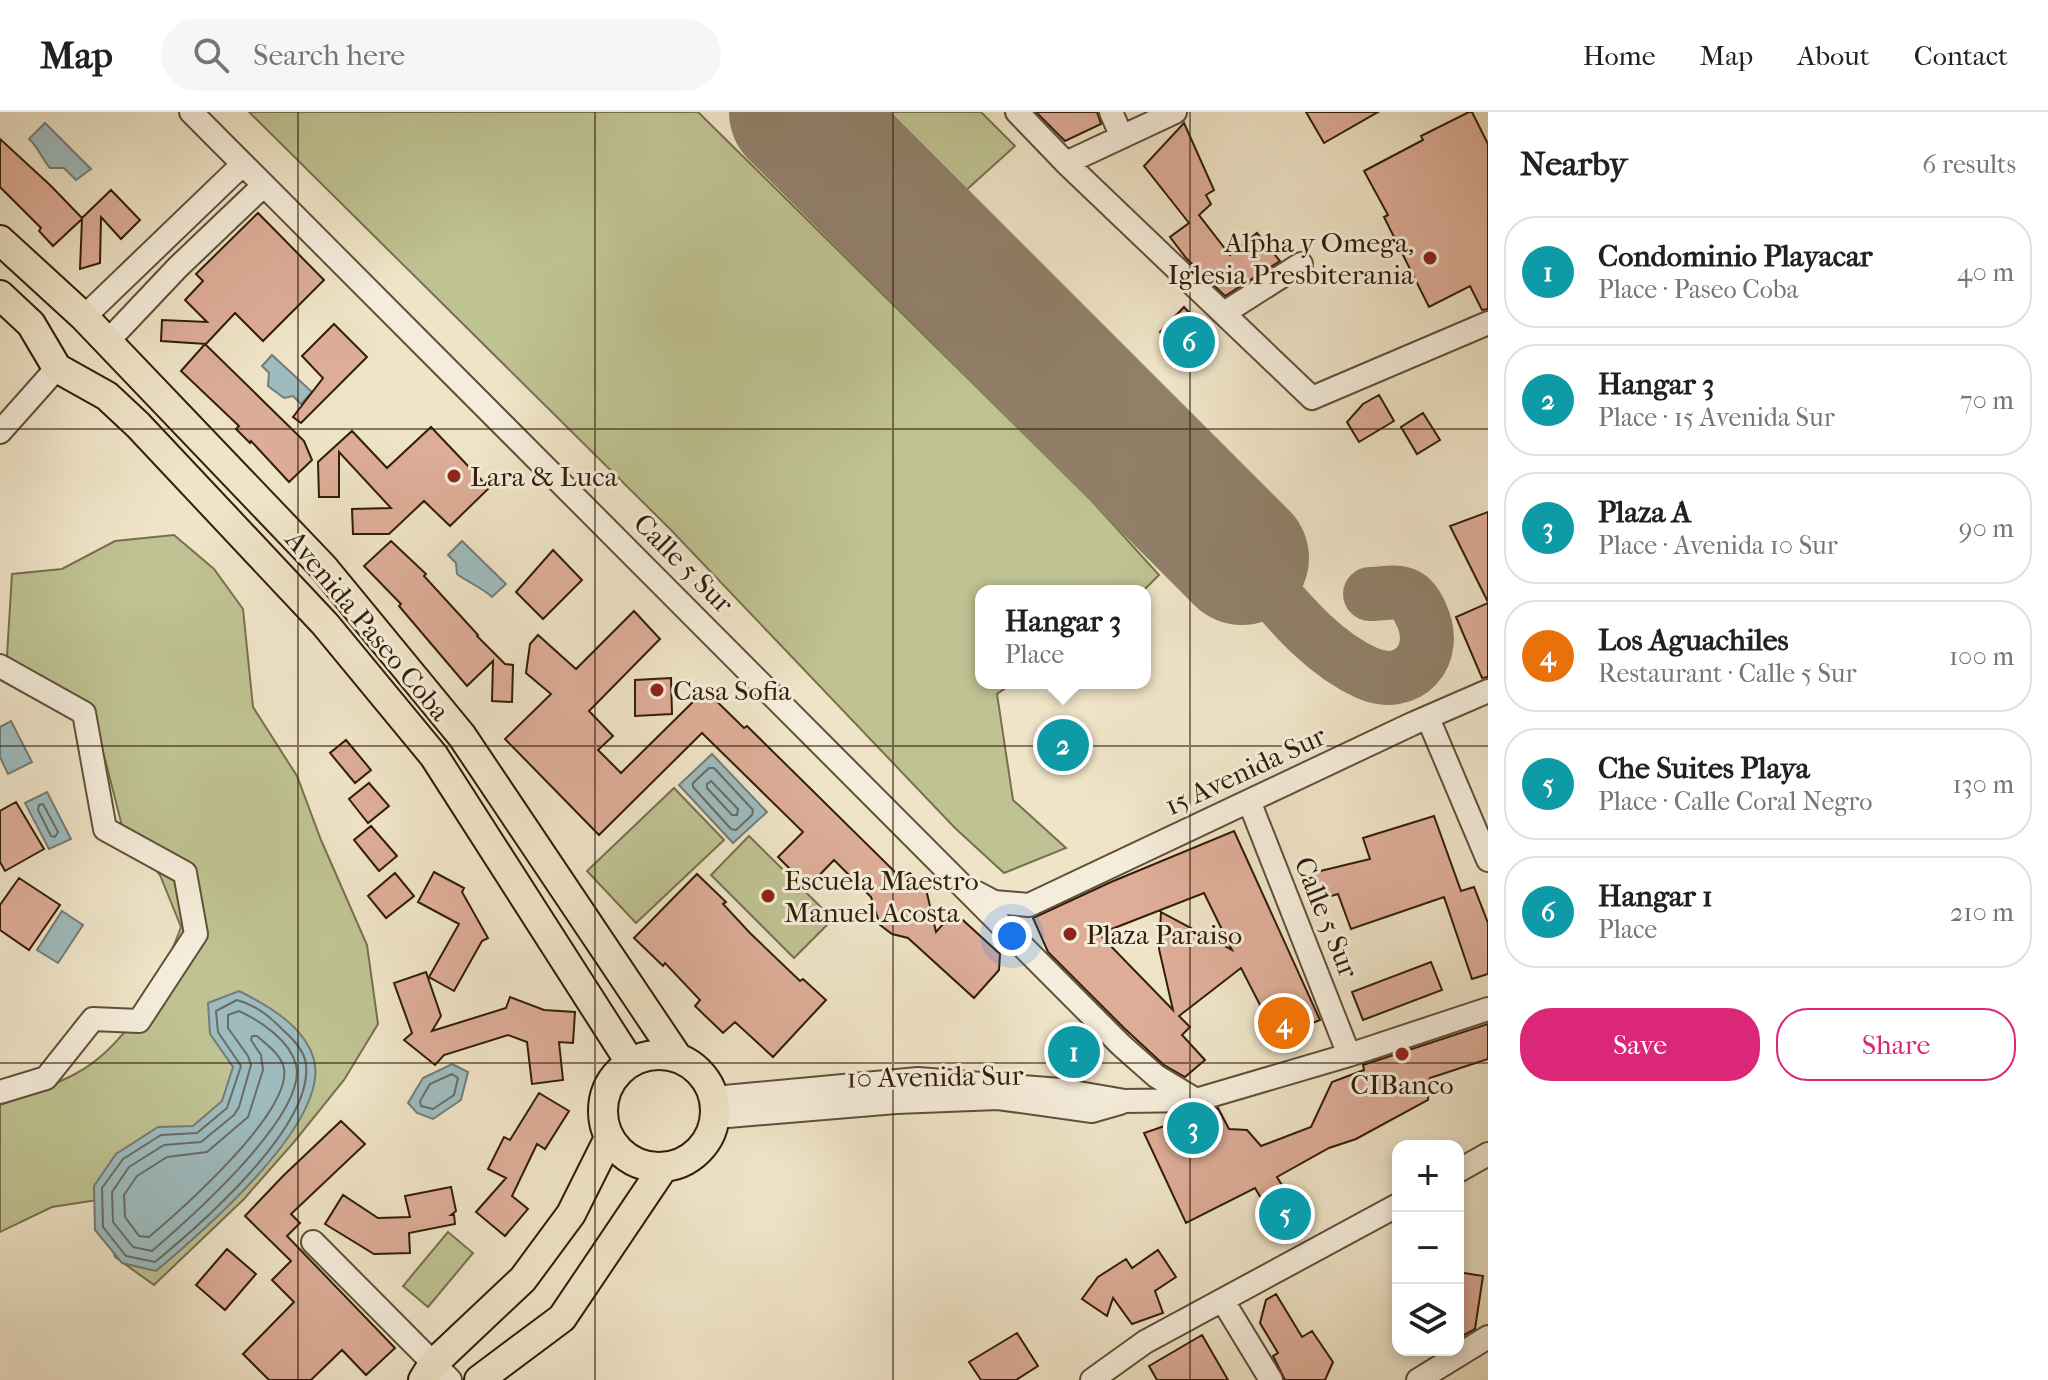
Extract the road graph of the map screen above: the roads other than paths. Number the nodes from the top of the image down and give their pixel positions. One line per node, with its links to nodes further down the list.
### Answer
1 (191, 112): 7 (street, Calle 5 Sur)
2 (1017, 112): 6 (street)
3 (1111, 112): 5 (street)
4 (1175, 112): 5 (street)
5 (1122, 137): 6 (street)
6 (1066, 163): 12 (street)
7 (243, 164): 8 (street, Calle 5 Sur); 13 (street)
8 (264, 185): 15 (street); 25 (street, Calle 5 Sur)
9 (6, 258): 13 (main road, Avenida Paseo Coba)
10 (1301, 264): 12 (street)
11 (0, 295): 16 (main road)
12 (1224, 313): 14 (street)
13 (84, 317): 15 (main road, Avenida Paseo Coba)
14 (1488, 323)
15 (108, 341): 17 (main road, Avenida Paseo Coba)
16 (57, 368): 18 (main road, Avenida Paseo Coba); 19 (street)
17 (164, 399): 18 (main road); 31 (main road, Avenida Paseo Coba)
18 (138, 425): 32 (main road, Avenida Paseo Coba)
19 (0, 432)
20 (0, 666): 33 (street)
21 (1488, 691): 22 (street, 15 Avenida Sur)
22 (1428, 718): 23 (street, 15 Avenida Sur); 24 (street)
23 (1249, 801): 26 (street, 15 Avenida Sur); 30 (street, Calle 5 Sur)
24 (1488, 860)
25 (965, 887): 26 (street); 27 (street, Calle 5 Sur)
26 (1029, 905): 27 (street)
27 (1026, 951): 29 (street, Calle 5 Sur)
28 (1488, 1009): 30 (street)
29 (1121, 1045): 34 (street, Calle 5 Sur); 35 (street)
30 (1349, 1055): 34 (street)
31 (678, 1058): 32 (main road); 36 (main road)
32 (630, 1062): 37 (main road)
33 (0, 1092)
34 (1196, 1100): 35 (street, 10 Avenida Sur)
35 (1125, 1101): 36 (street, 10 Avenida Sur)
36 (715, 1107): 39 (main road)
37 (609, 1138): 39 (main road); 45 (main road)
38 (1488, 1154): 40 (street)
39 (663, 1168): 46 (main road)
40 (1464, 1168)
41 (1392, 1208): 43 (street)
42 (313, 1242): 45 (street)
43 (1223, 1301): 47 (street); 48 (street)
44 (1488, 1337): 49 (street)
45 (435, 1375)
46 (479, 1380)
47 (1092, 1380)
48 (1271, 1380)
49 (1418, 1380)

